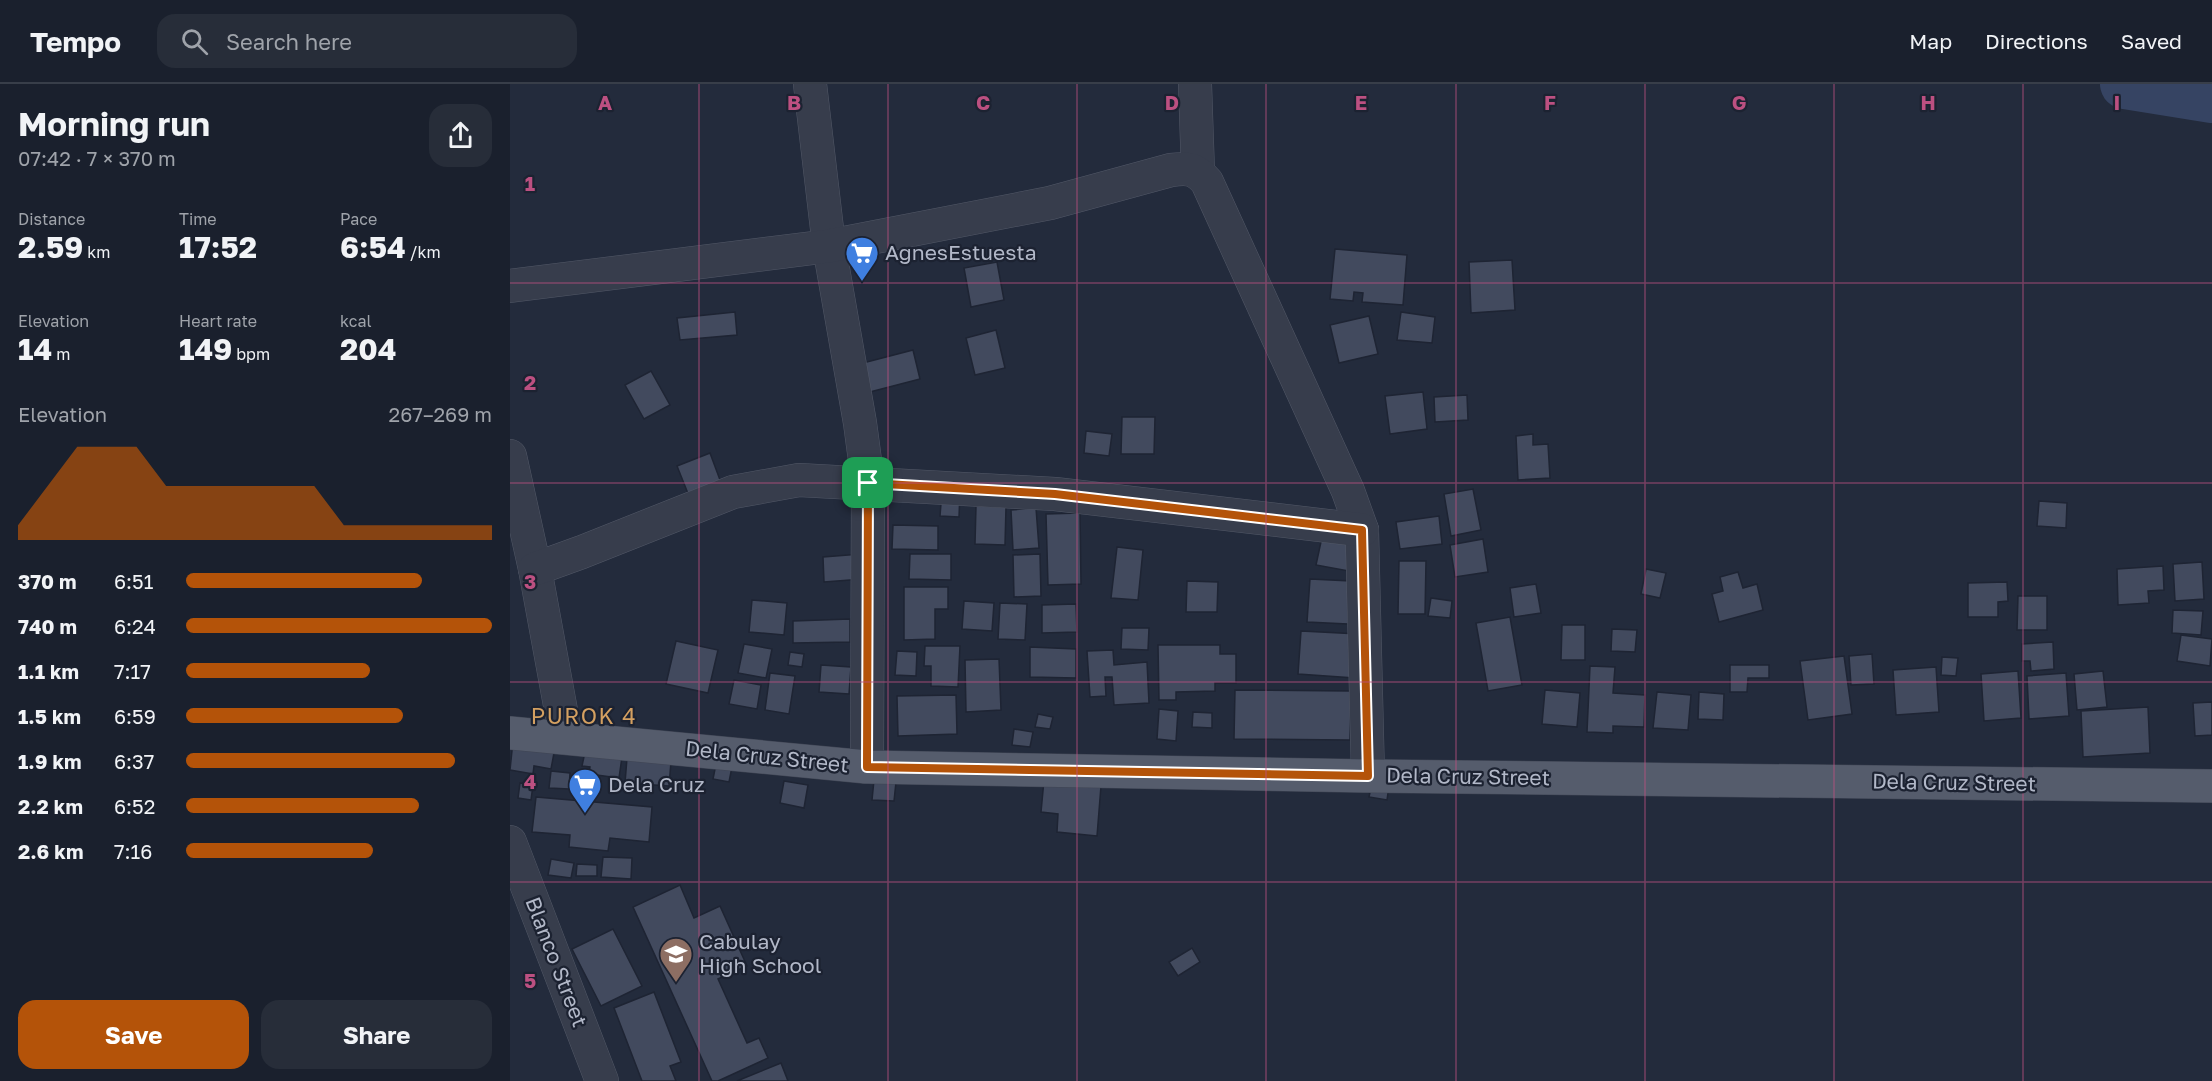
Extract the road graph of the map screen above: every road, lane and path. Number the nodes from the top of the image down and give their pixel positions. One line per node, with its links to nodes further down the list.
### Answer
1 (810, 84): 4 (street)
2 (1195, 84): 3 (street)
3 (1198, 171): 4 (street); 8 (street)
4 (829, 246): 5 (street); 7 (street)
5 (510, 286)
6 (510, 456): 9 (street)
7 (868, 483): 8 (street); 9 (street); 12 (street)
8 (1362, 530): 13 (street)
9 (535, 568): 11 (street)
10 (510, 733): 11 (main road, Dela Cruz Street)
11 (566, 738): 12 (main road, Dela Cruz Street)
12 (867, 767): 13 (main road, Dela Cruz Street)
13 (1368, 776): 14 (main road, Dela Cruz Street)
14 (2212, 786)
15 (510, 842): 16 (street, Blanco Street)
16 (602, 1081)

